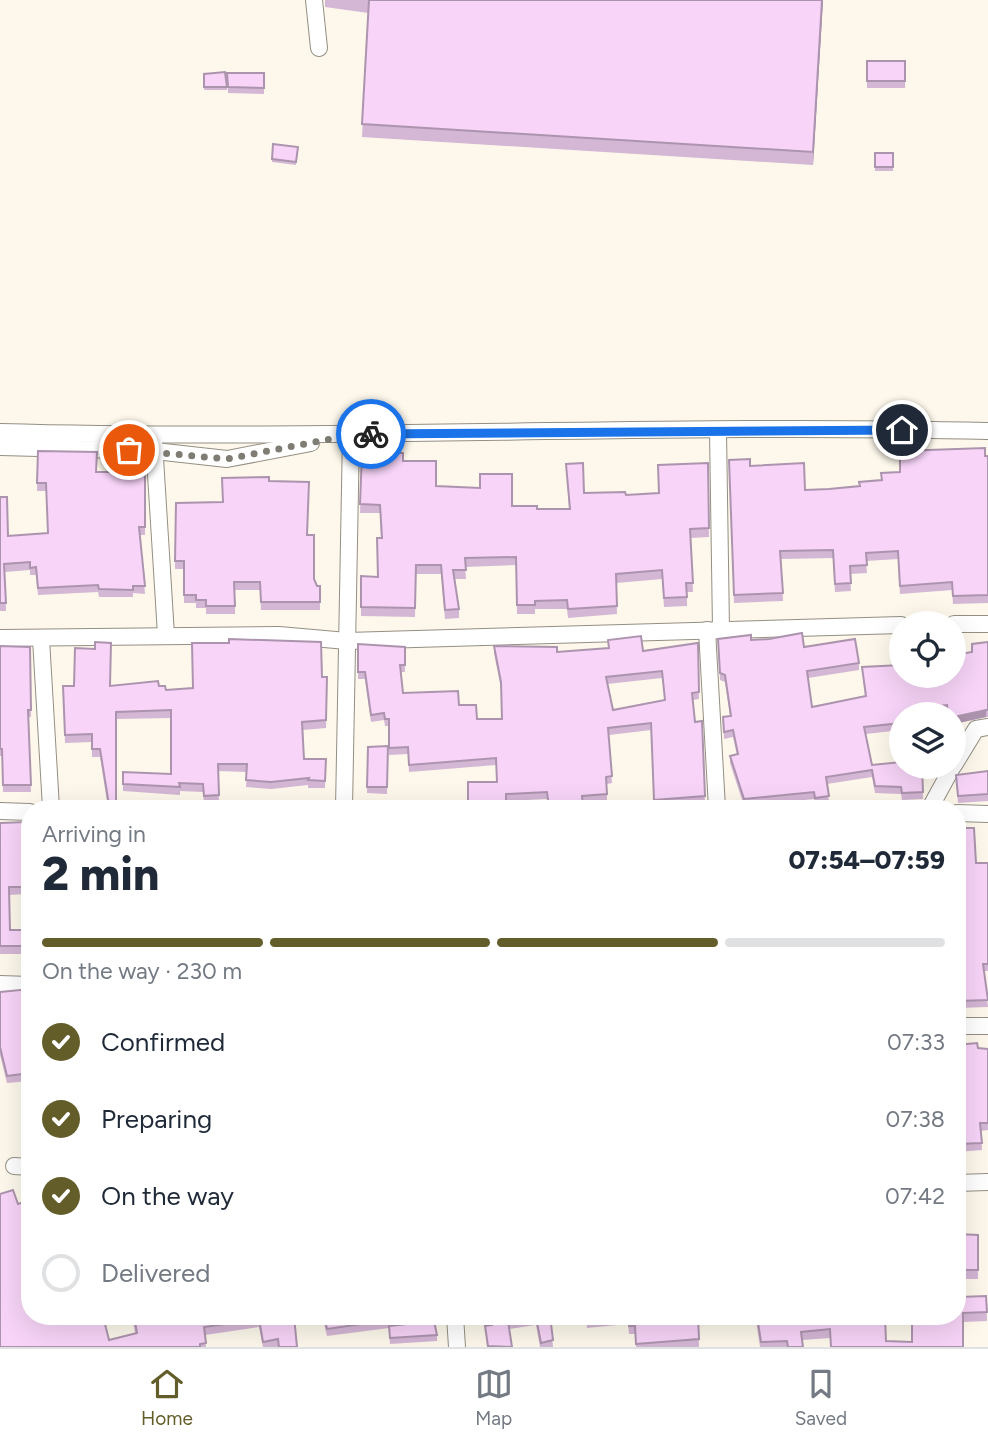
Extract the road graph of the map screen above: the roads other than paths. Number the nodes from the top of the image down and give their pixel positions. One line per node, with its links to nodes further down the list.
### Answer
1 (314, 0): 2 (street)
2 (319, 48)
3 (718, 431): 4 (street); 6 (street); 12 (street)
4 (988, 431)
5 (0, 432): 7 (street)
6 (351, 435): 7 (street); 7 (street); 16 (street)
7 (154, 444): 8 (street); 13 (street)
8 (0, 447)
9 (966, 624): 10 (street)
10 (988, 624)
11 (889, 625): 12 (street)
12 (714, 630): 16 (street); 22 (street)
13 (166, 635): 15 (street); 16 (street)
14 (0, 638): 15 (street)
15 (41, 639): 20 (street)
16 (347, 641): 21 (street)
17 (988, 727): 18 (street)
18 (966, 745)
19 (946, 779): 23 (street)
20 (51, 800)
21 (344, 800)
22 (717, 800)
23 (934, 800)
24 (0, 811): 25 (street)
25 (21, 812)
26 (966, 813): 27 (street)
27 (988, 814)
28 (0, 984): 29 (street)
29 (21, 985)
30 (966, 1026): 31 (street)
31 (988, 1026)
32 (988, 1182): 33 (street)
33 (966, 1183)
34 (456, 1325): 35 (street)
35 (457, 1347)

